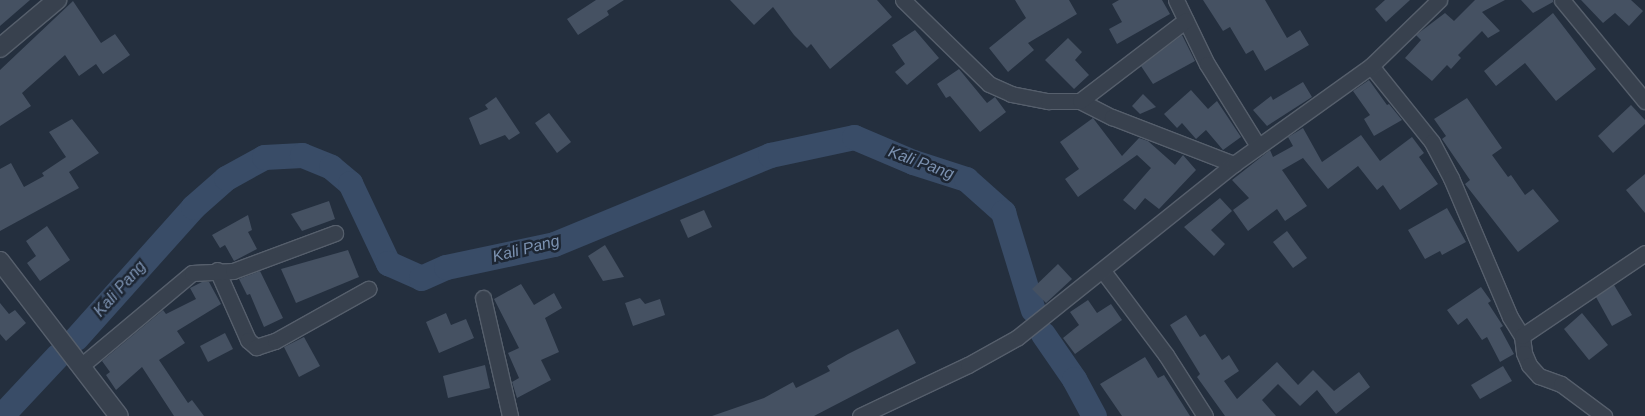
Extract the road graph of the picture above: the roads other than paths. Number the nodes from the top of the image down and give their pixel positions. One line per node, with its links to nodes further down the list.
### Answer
1 (57, 0): 7 (street)
2 (903, 0): 9 (street)
3 (1176, 0): 6 (street)
4 (1439, 0): 8 (street)
5 (1562, 0): 10 (street)
6 (1186, 20): 9 (street); 11 (street)
7 (0, 48)
8 (1371, 66): 11 (street); 21 (street)
9 (1080, 101): 12 (street)
10 (1645, 101)
11 (1258, 146): 12 (street)
12 (1234, 164): 17 (street)
13 (335, 233): 16 (street)
14 (1645, 253): 21 (street)
15 (0, 261): 18 (street)
16 (217, 270): 19 (street); 22 (street)
17 (1103, 271): 25 (street); 26 (street)
18 (16, 282): 22 (street); 22 (street)
19 (368, 290)
20 (483, 298): 24 (street)
21 (1522, 336): 27 (street)
22 (82, 365): 23 (street)
23 (119, 416)
24 (510, 416)
25 (860, 416)
26 (1205, 416)
27 (1604, 416)

